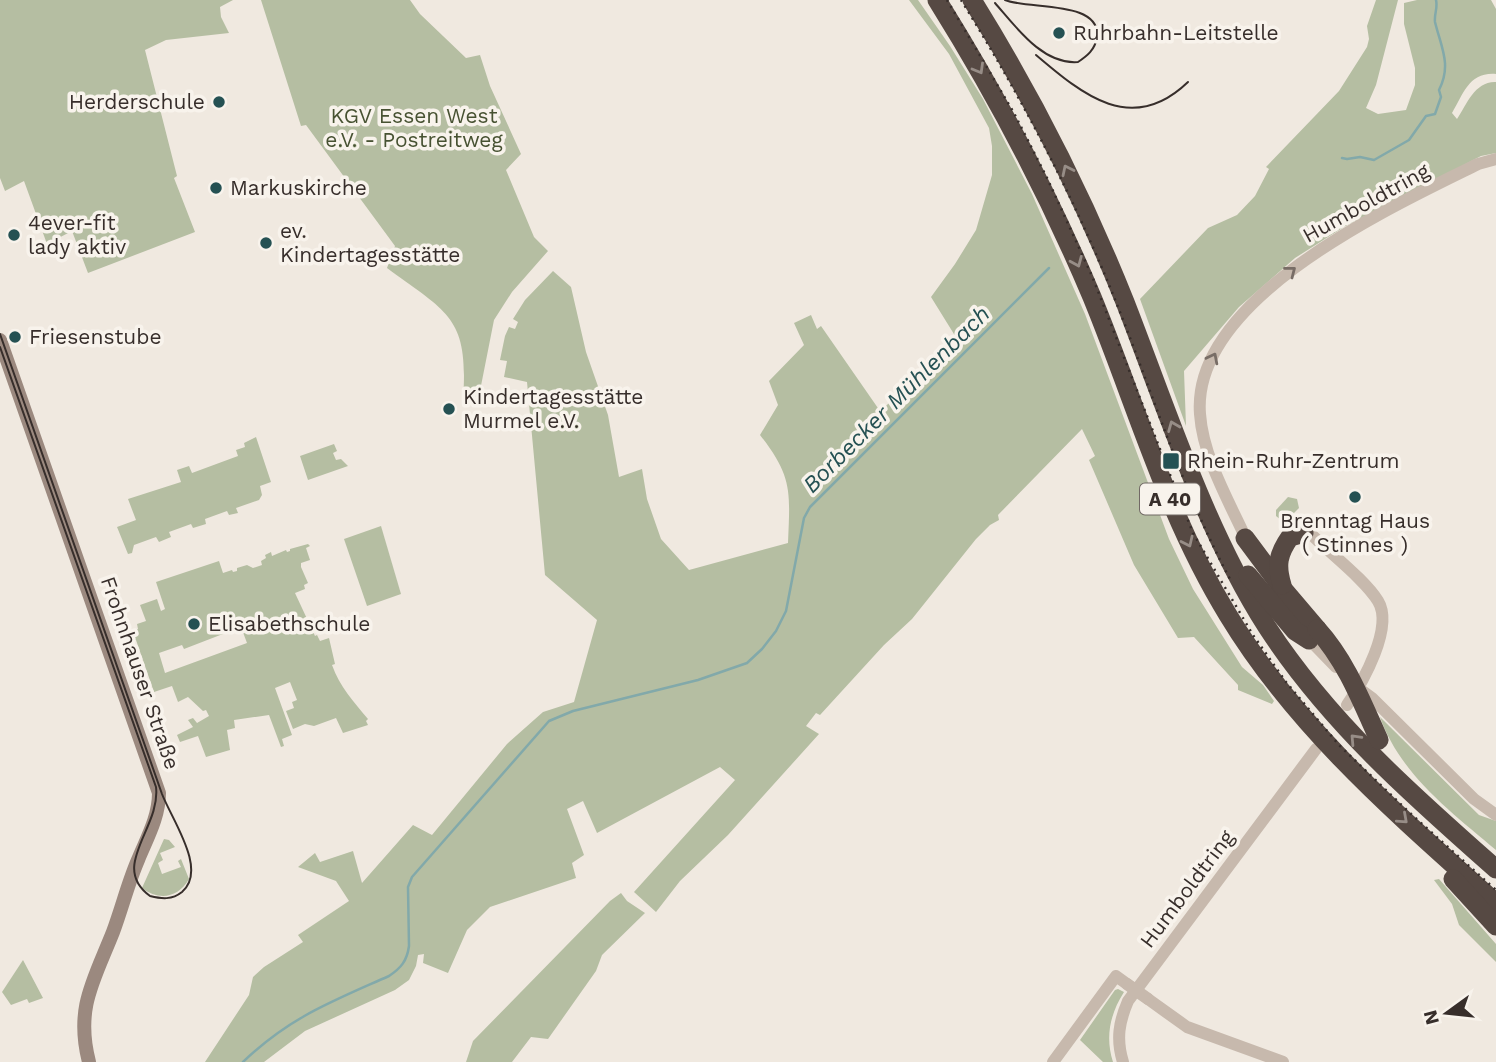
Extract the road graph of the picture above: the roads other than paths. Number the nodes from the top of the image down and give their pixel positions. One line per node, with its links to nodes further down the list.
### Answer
1 (937, 0): 15 (highway, A 40, one-way to 15)
2 (972, 0): 5 (highway, A 40, one-way to 2)
3 (1496, 159): 7 (street, Humboldtring, one-way to 3)
4 (0, 340): 19 (main road, Frohnhauser Straße)
5 (1208, 512): 9 (highway); 14 (highway, A 40, one-way to 5)
6 (1304, 533): 8 (highway); 10 (street)
7 (1245, 538): 8 (highway); 9 (street, Humboldtring)
8 (1283, 589): 9 (highway)
9 (1313, 634): 10 (street, Humboldtring); 14 (highway, bridge)
10 (1358, 688): 11 (street); 13 (street, Humboldtring)
11 (1347, 705)
12 (1316, 749): 21 (street, Humboldtring)
13 (1496, 815)
14 (1440, 820): 16 (highway, A 40)
15 (1423, 838): 17 (highway, A 40); 18 (highway)
16 (1496, 869)
17 (1496, 903)
18 (1496, 926)
19 (89, 1062)
20 (1053, 1062): 22 (street, bridge)
21 (1124, 1062)
22 (1283, 1062)

